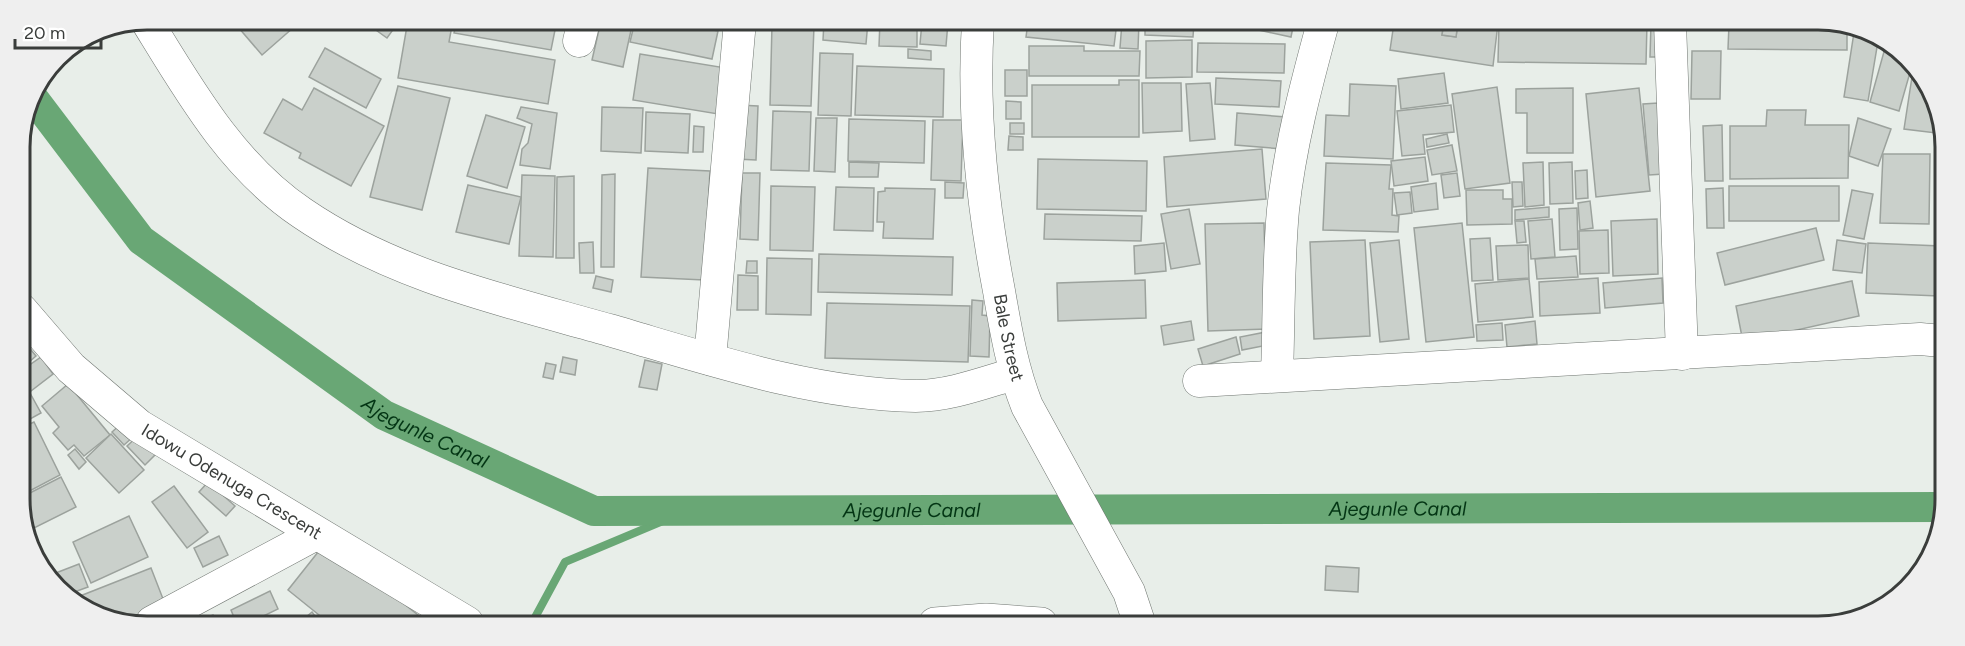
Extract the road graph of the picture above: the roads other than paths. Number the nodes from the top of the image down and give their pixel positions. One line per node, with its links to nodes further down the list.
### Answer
1 (152, 30): 9 (street)
2 (739, 30): 9 (street)
3 (977, 30): 10 (street, Bale Street)
4 (1321, 30): 11 (street)
5 (1670, 30): 8 (street)
6 (30, 320): 13 (street, Idowu Odenuga Crescent)
7 (1935, 340): 8 (street)
8 (1682, 354): 11 (street)
9 (710, 359): 10 (street)
10 (1014, 374): 16 (street, Bale Street)
11 (1277, 375): 12 (street)
12 (1199, 381)
13 (316, 534): 14 (street); 15 (street, Idowu Odenuga Crescent)
14 (163, 616)
15 (455, 616)
16 (1137, 616)

